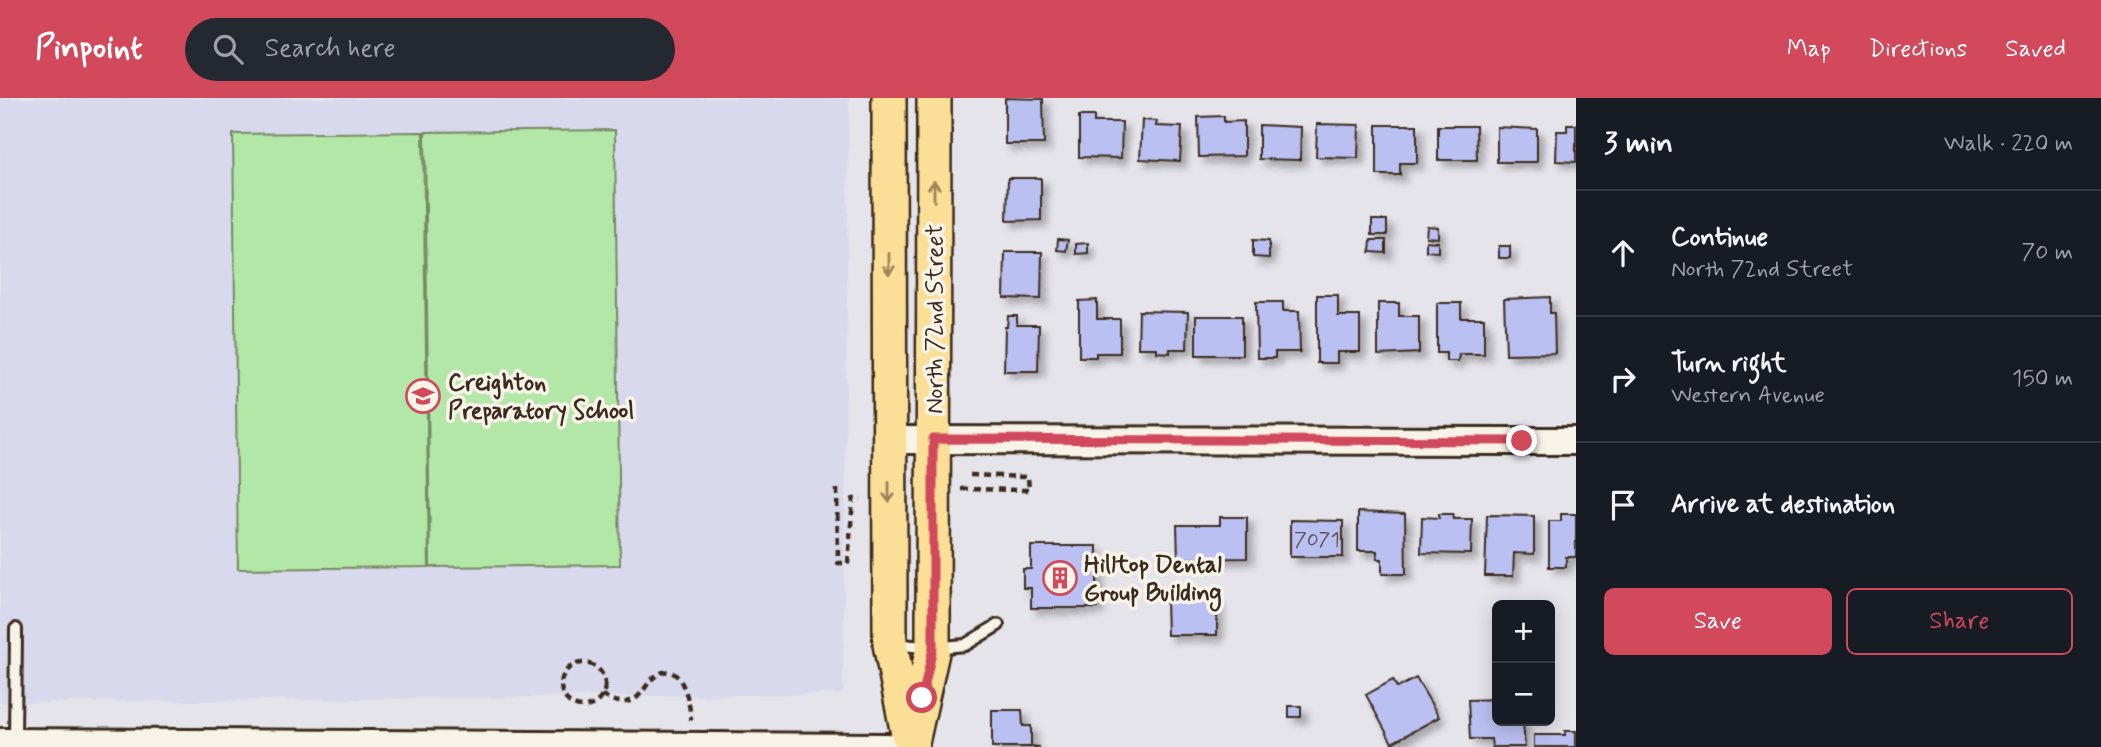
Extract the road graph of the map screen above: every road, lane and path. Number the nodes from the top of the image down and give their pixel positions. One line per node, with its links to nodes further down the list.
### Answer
1 (889, 98): 4 (main road, North 72nd Street, one-way to 4)
2 (934, 98): 3 (main road, North 72nd Street, one-way to 2)
3 (933, 439): 4 (street); 5 (street); 13 (main road, North 72nd Street)
4 (890, 440): 12 (main road, North 72nd Street, one-way to 12)
5 (1576, 441)
6 (970, 475): 8 (path)
7 (836, 489): 9 (path)
8 (957, 489)
9 (853, 499)
10 (998, 625): 13 (lane)
11 (16, 629): 18 (lane)
12 (890, 644): 13 (lane); 20 (main road, North 72nd Street)
13 (933, 648): 20 (main road, North 72nd Street)
14 (602, 695): 15 (path); 15 (path); 17 (path)
15 (584, 706): 16 (path)
16 (584, 720)
17 (691, 720)
18 (7, 742): 19 (street)
19 (887, 747)
20 (911, 747)

